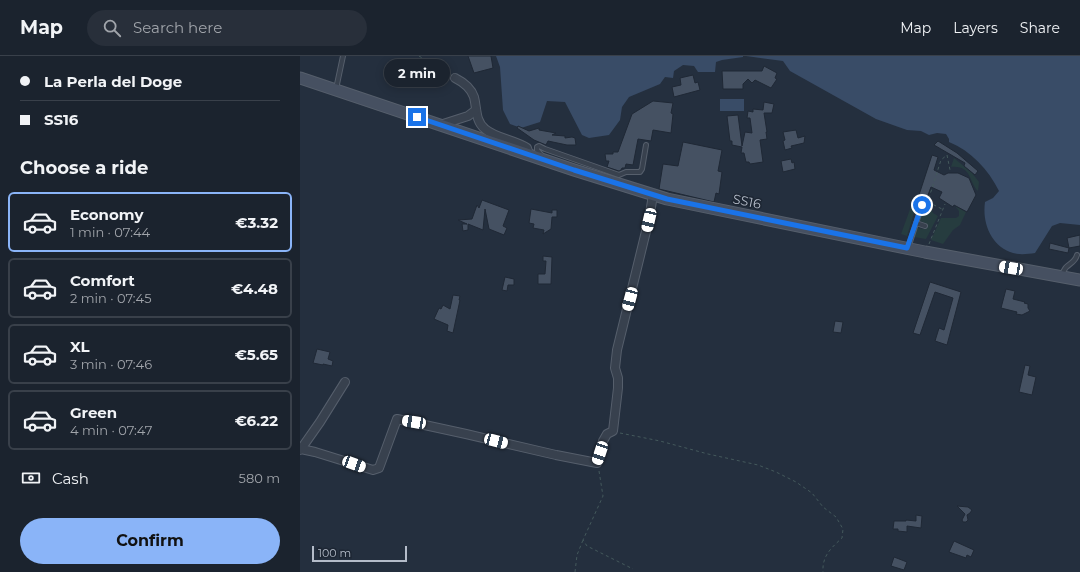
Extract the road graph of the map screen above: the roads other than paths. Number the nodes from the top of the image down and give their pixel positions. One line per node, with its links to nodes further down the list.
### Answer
1 (343, 56): 4 (lane)
2 (300, 78): 4 (main road, SS16)
3 (455, 78): 5 (street)
4 (336, 90): 6 (main road, SS16)
5 (476, 110): 6 (street); 8 (street)
6 (439, 125): 8 (main road, SS16)
7 (646, 145): 9 (lane)
8 (529, 154): 9 (main road, SS16)
9 (545, 160): 10 (main road, SS16)
10 (653, 195): 14 (main road, SS16); 19 (street)
11 (922, 205): 12 (lane)
12 (916, 223): 13 (lane); 14 (lane)
13 (925, 226)
14 (907, 248): 16 (main road, SS16)
15 (1077, 255): 16 (lane)
16 (1062, 277): 17 (main road, SS16)
17 (1080, 280)
18 (344, 382): 19 (street)
19 (300, 450)

